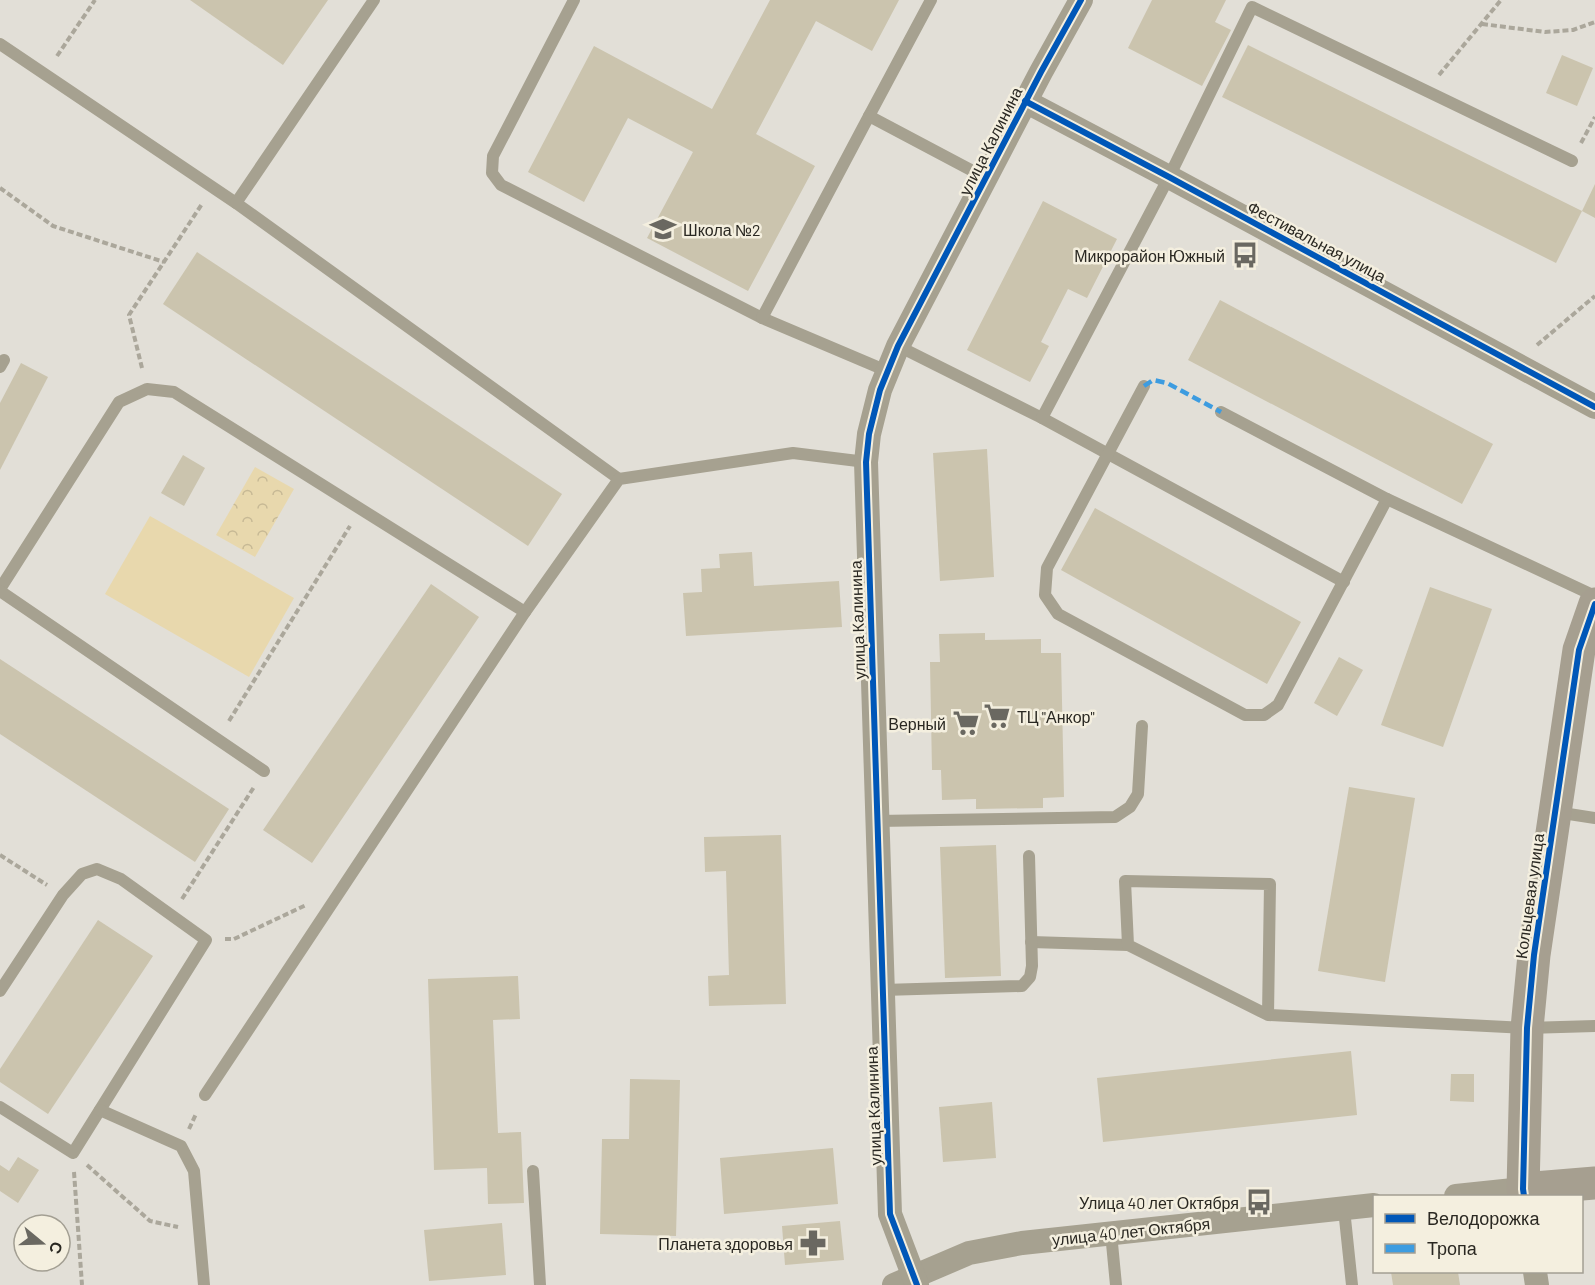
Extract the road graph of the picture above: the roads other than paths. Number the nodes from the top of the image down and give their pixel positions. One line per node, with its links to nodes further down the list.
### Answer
1 (375, 0): 12 (lane)
2 (574, 0): 13 (lane)
3 (931, 0): 8 (lane)
4 (1081, 0): 7 (street, улица Калинина)
5 (1254, 4): 9 (lane); 10 (lane)
6 (0, 44): 12 (lane)
7 (1025, 101): 10 (street, Фестивальная улица); 11 (street, улица Калинина)
8 (869, 116): 11 (lane); 13 (lane)
9 (1572, 161)
10 (1168, 177): 17 (street, Фестивальная улица); 19 (lane)
11 (987, 178): 14 (street, улица Калинина)
12 (236, 203): 22 (lane)
13 (762, 318): 15 (lane)
14 (898, 346): 15 (street, улица Калинина); 19 (lane)
15 (887, 371): 21 (street, улица Калинина)
16 (1144, 386): 20 (lane)
17 (1595, 406)
18 (1221, 412): 23 (lane)
19 (1042, 418): 20 (lane)
20 (1108, 455): 24 (lane); 24 (lane)
21 (866, 462): 22 (lane); 33 (street, улица Калинина)
22 (619, 479): 28 (lane)
23 (1388, 499): 24 (lane); 26 (lane)
24 (1344, 582)
25 (0, 590): 28 (lane); 30 (lane)
26 (1595, 596)
27 (1595, 604): 31 (street, Кольцевая улица)
28 (525, 612): 42 (lane)
29 (1142, 726): 33 (lane)
30 (264, 771)
31 (1555, 811): 32 (lane); 41 (street, Кольцевая улица)
32 (1595, 818)
33 (878, 821): 37 (street, улица Калинина)
34 (1029, 856): 35 (lane)
35 (1031, 942): 36 (lane); 37 (lane)
36 (1128, 945): 39 (lane); 39 (lane)
37 (883, 990): 52 (street, улица Калинина)
38 (0, 991): 44 (lane)
39 (1268, 1015): 41 (lane)
40 (1595, 1026): 41 (lane)
41 (1527, 1029): 47 (street, Кольцевая улица)
42 (205, 1095)
43 (0, 1107): 44 (lane)
44 (100, 1110): 53 (lane)
45 (533, 1171): 54 (lane)
46 (1595, 1183): 47 (street)
47 (1523, 1193): 48 (street)
48 (1490, 1195)
49 (1373, 1205): 50 (street, улица 40 лет Октября)
50 (1344, 1209): 51 (street, улица 40 лет Октября); 56 (lane)
51 (1111, 1233): 52 (street, улица 40 лет Октября); 55 (lane)
52 (908, 1282)
53 (204, 1285)
54 (540, 1285)
55 (1116, 1285)
56 (1352, 1285)

